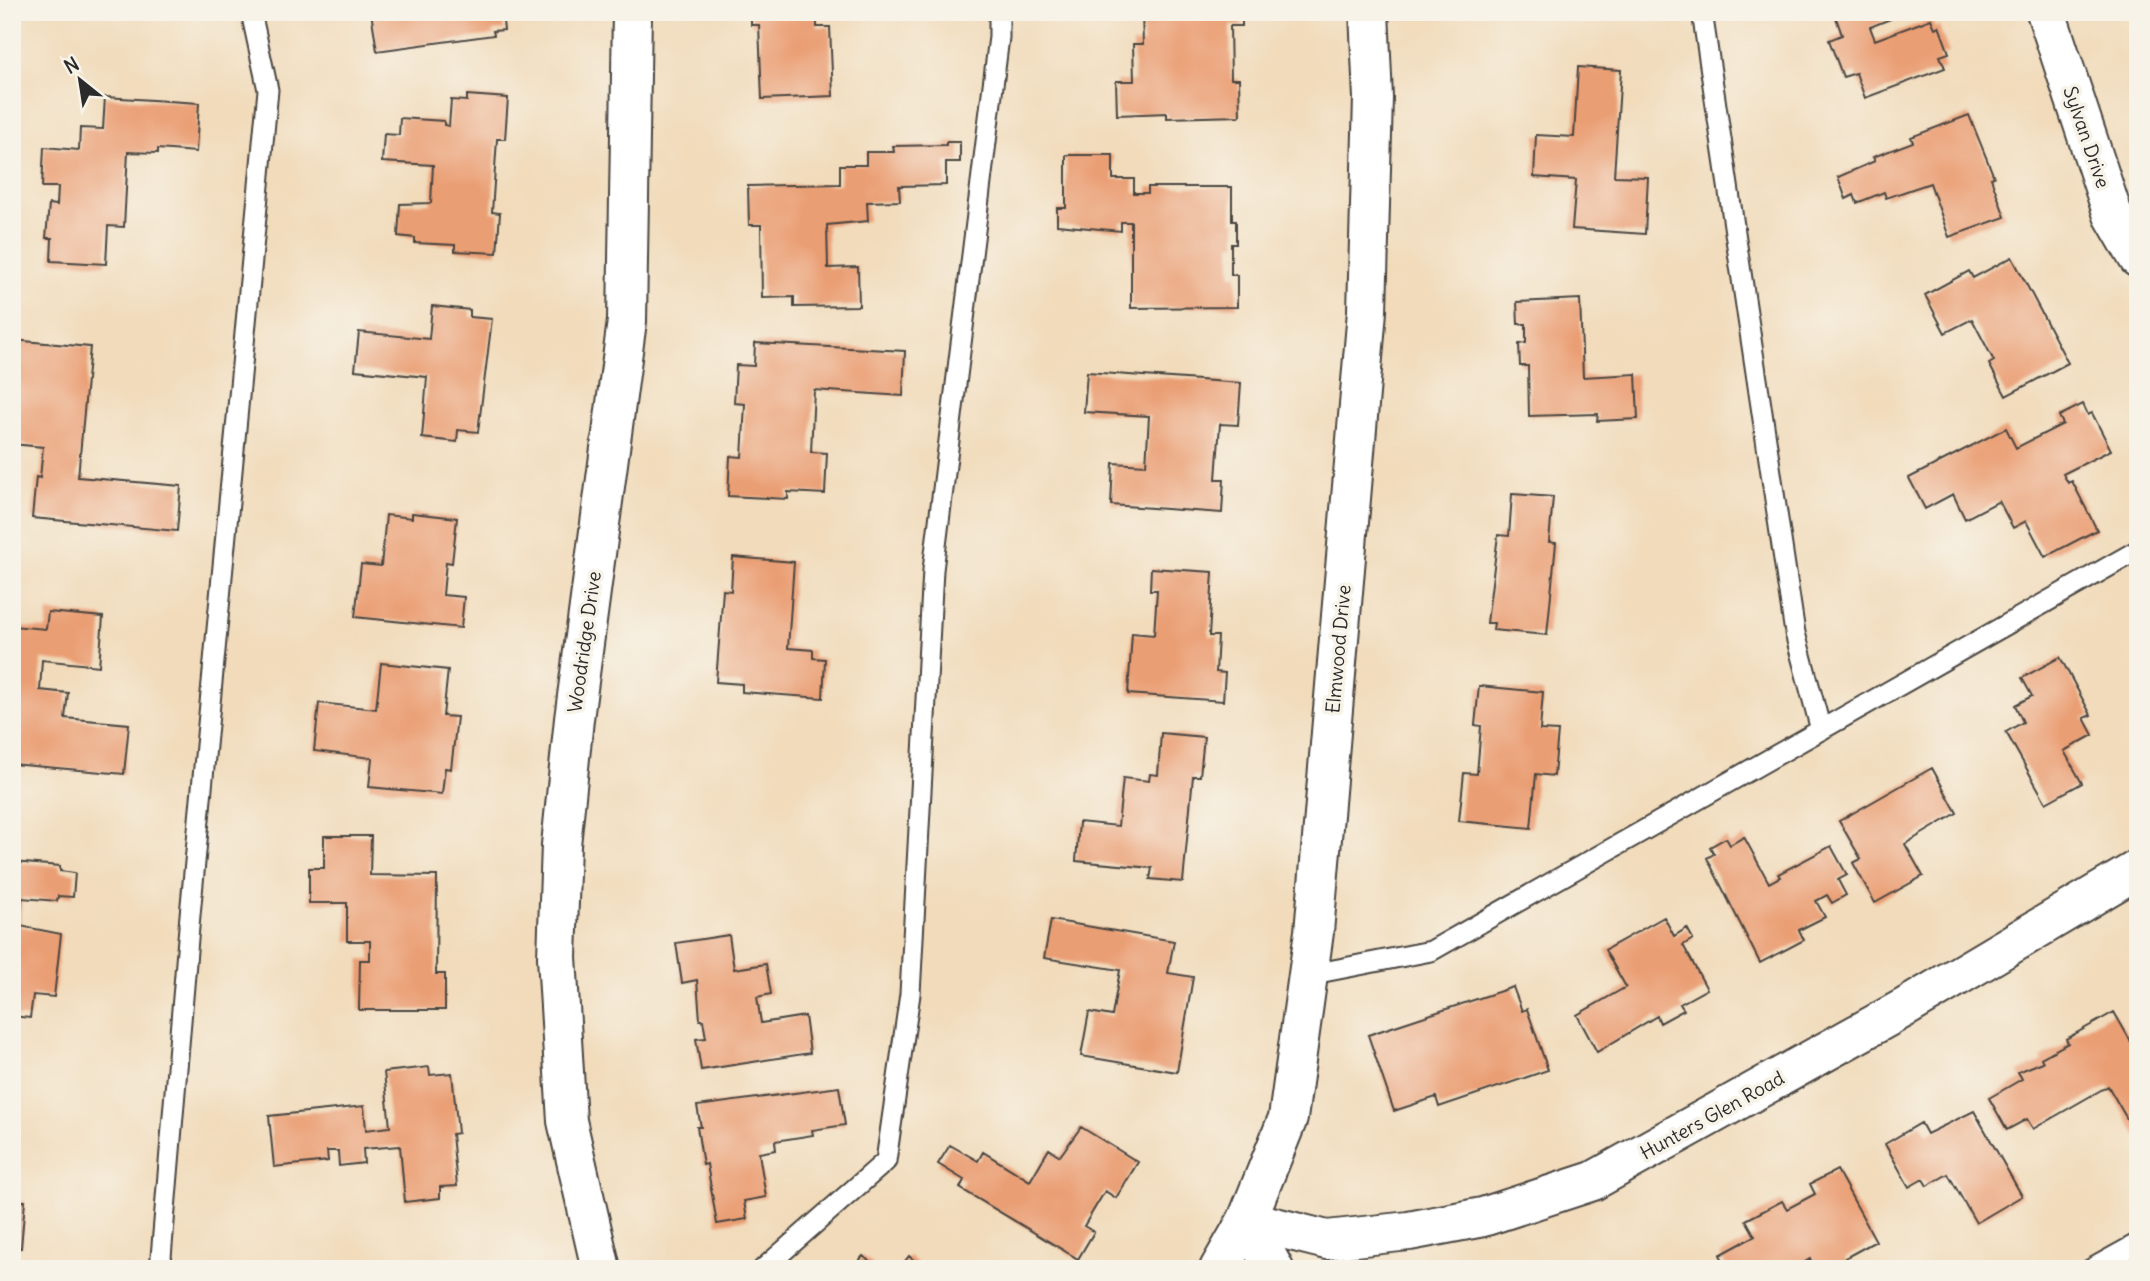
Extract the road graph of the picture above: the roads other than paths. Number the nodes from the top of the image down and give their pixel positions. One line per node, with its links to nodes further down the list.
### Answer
1 (251, 12): 14 (lane)
2 (632, 12): 15 (street, Woodridge Drive)
3 (999, 12): 16 (lane)
4 (1369, 12): 11 (street, Elmwood Drive)
5 (1702, 12): 9 (lane)
6 (2046, 12): 7 (street, Sylvan Drive)
7 (2138, 258)
8 (2138, 550): 9 (lane)
9 (1821, 730): 11 (lane)
10 (2138, 869): 12 (street, Hunters Glen Road)
11 (1308, 975): 12 (street, Elmwood Drive)
12 (1247, 1220): 17 (street, Elmwood Drive); 18 (street)
13 (2138, 1242): 19 (lane)
14 (160, 1269)
15 (601, 1269)
16 (763, 1269)
17 (1219, 1269)
18 (1275, 1269)
19 (2091, 1269)

